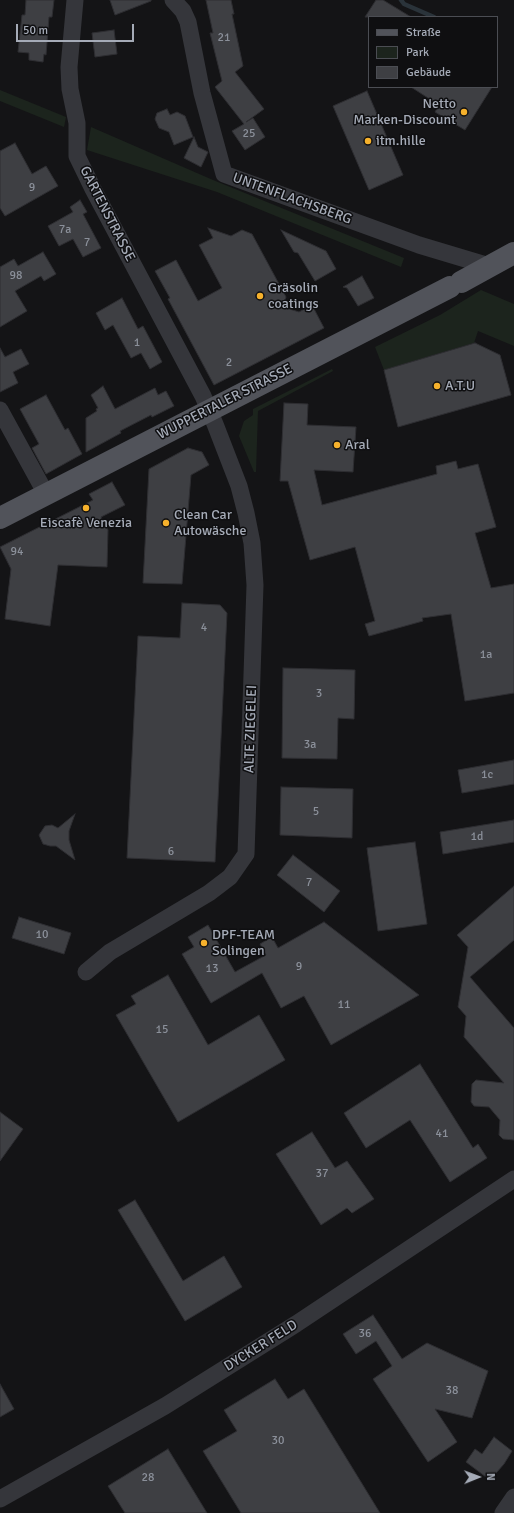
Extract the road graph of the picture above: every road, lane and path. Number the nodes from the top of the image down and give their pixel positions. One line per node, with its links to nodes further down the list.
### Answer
1 (75, 0): 6 (street, GARTENSTRASSE)
2 (173, 0): 4 (street, UNTENFLACHSBERG)
3 (514, 253): 4 (main road, WUPPERTALER STRASSE)
4 (489, 266): 6 (main road, WUPPERTALER STRASSE)
5 (0, 410): 7 (street)
6 (209, 411): 7 (main road, WUPPERTALER STRASSE); 9 (street, ALTE ZIEGELEI)
7 (46, 494): 8 (main road, WUPPERTALER STRASSE)
8 (0, 518)
9 (86, 972)
10 (514, 1179): 12 (street, DYCKER FELD)
11 (514, 1496): 13 (street)
12 (0, 1499)
13 (503, 1513)

